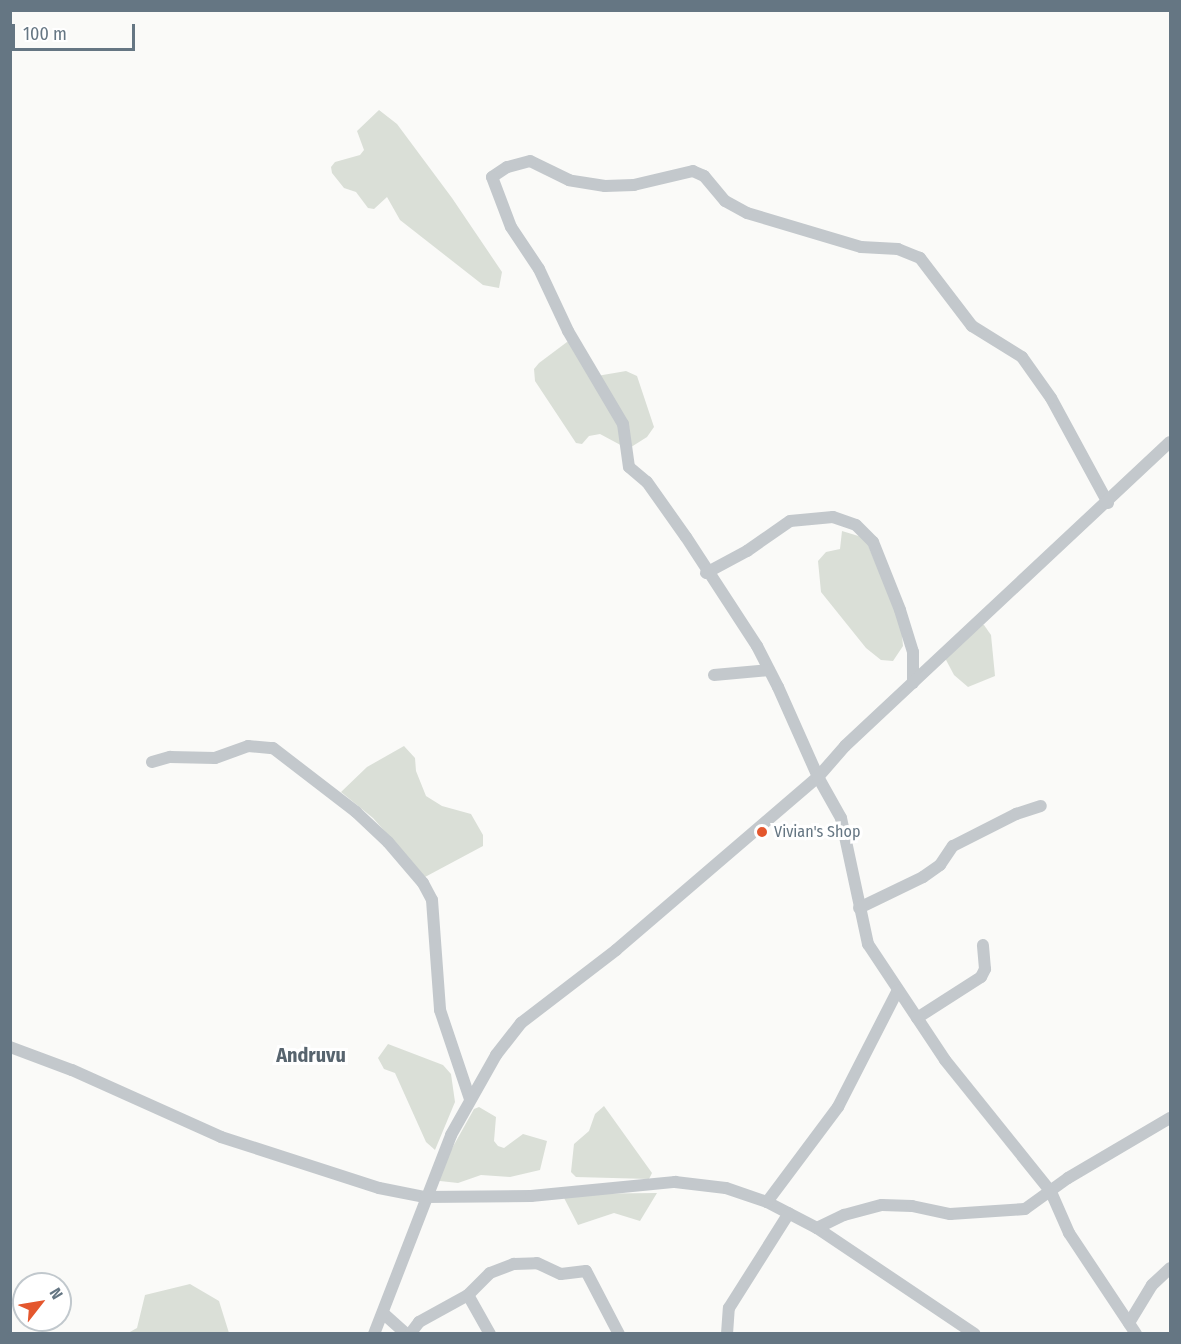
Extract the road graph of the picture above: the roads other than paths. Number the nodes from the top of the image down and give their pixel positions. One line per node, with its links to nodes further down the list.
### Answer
1 (1170, 442): 2 (street)
2 (1108, 502): 3 (street); 6 (street)
3 (706, 573): 4 (street); 6 (street)
4 (769, 670): 5 (street); 8 (street)
5 (714, 675)
6 (913, 683): 8 (street)
7 (152, 762): 15 (street)
8 (818, 777): 10 (street); 15 (street)
9 (1041, 806): 10 (street)
10 (858, 908): 12 (street)
11 (983, 945): 13 (street)
12 (898, 990): 13 (street); 19 (street)
13 (917, 1018): 17 (street)
14 (10, 1047): 18 (street)
15 (470, 1099): 18 (street)
16 (1170, 1118): 17 (street)
17 (1051, 1192): 21 (street); 25 (street)
18 (425, 1197): 19 (street); 24 (street)
19 (766, 1202): 20 (street)
20 (789, 1213): 21 (street); 30 (street)
21 (817, 1228): 31 (street)
22 (1170, 1268): 25 (street)
23 (468, 1295): 27 (street); 28 (street); 29 (street)
24 (384, 1314): 26 (street); 27 (street)
25 (1132, 1328)
26 (374, 1334)
27 (408, 1334)
28 (490, 1334)
29 (618, 1334)
30 (728, 1334)
31 (975, 1334)

